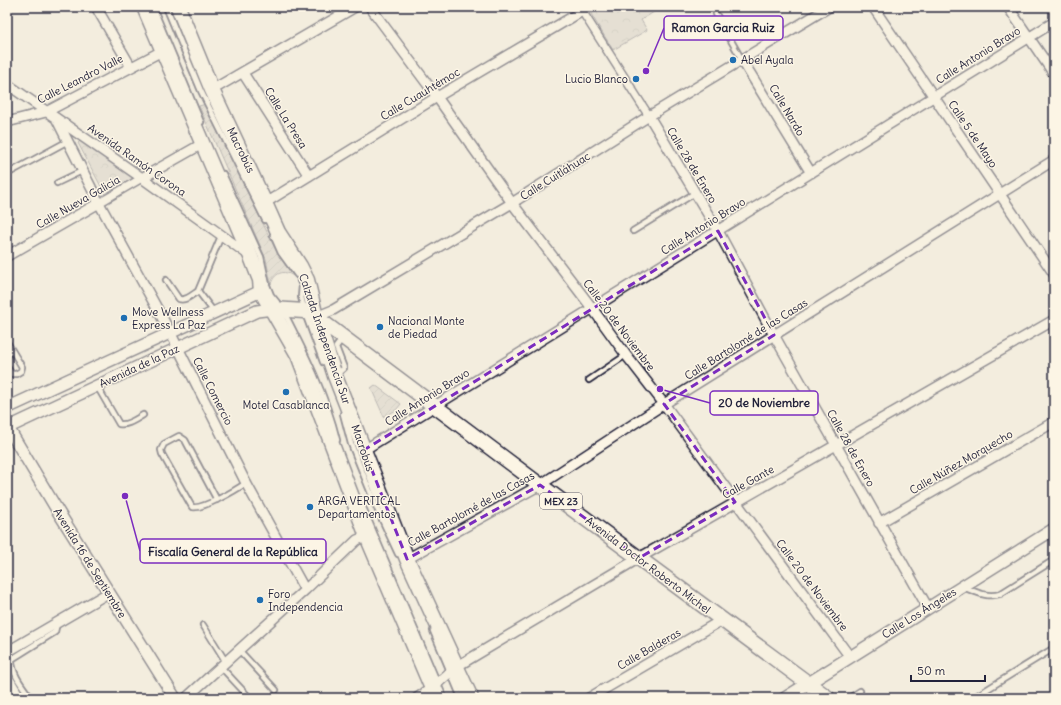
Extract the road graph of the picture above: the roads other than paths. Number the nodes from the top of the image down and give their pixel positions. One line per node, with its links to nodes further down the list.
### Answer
1 (96, 7): 17 (street)
2 (144, 7): 15 (main road)
3 (153, 7): 28 (lane)
4 (166, 7): 43 (lane, Macrobús)
5 (178, 7): 21 (main road, Calzada Independencia Sur)
6 (354, 7): 18 (street)
7 (370, 7): 22 (street, Calle 20 de Noviembre)
8 (829, 7): 16 (street, Calle Cuitláhuac)
9 (873, 7): 23 (street, Calle 5 de Mayo)
10 (1008, 7): 14 (street)
11 (585, 9): 22 (street, Calle Cuauhtémoc); 25 (street, Calle 28 de Enero)
12 (716, 14): 16 (lane)
13 (1054, 22): 14 (street, Calle Antonio Bravo)
14 (1029, 38): 19 (street); 23 (street, Calle Antonio Bravo)
15 (162, 51): 17 (street, Calle Leandro Valle); 30 (main road)
16 (742, 60): 25 (street, Calle Cuitláhuac); 33 (street, Calle Nardo)
17 (131, 67): 24 (street, Calle Leandro Valle)
18 (243, 73): 21 (street); 35 (street, Calle La Presa)
19 (1054, 74)
20 (7, 84): 24 (street, Avenida Ramón Corona)
21 (212, 90): 41 (main road, Calzada Independencia Sur)
22 (437, 97): 35 (street, Calle Cuauhtémoc); 42 (street, Calle 20 de Noviembre)
23 (934, 97): 33 (street, Calle Antonio Bravo); 39 (street, Calle 5 de Mayo)
24 (46, 112): 26 (street, Avenida Ramón Corona); 27 (street, Calle Leandro Valle)
25 (648, 116): 38 (street, Calle 28 de Enero); 42 (street, Calle Cuitláhuac)
26 (56, 118): 29 (street, Calle Comercio); 36 (street, Avenida Ramón Corona)
27 (7, 122)
28 (203, 127)
29 (68, 141): 34 (lane); 37 (lane); 40 (street, Calle Comercio)
30 (202, 144): 36 (street, Calle Nueva Galicia); 49 (main road)
31 (1054, 160): 39 (street, Calle Bartolomé de las Casas)
32 (221, 170): 55 (lane, Macrobús)
33 (811, 173): 45 (street, Calle Antonio Bravo)
34 (7, 174)
35 (309, 176): 41 (street, Calle Cuauhtémoc)
36 (142, 178): 40 (street, Calle Nueva Galicia); 47 (street, Avenida Ramón Corona)
37 (57, 183)
38 (695, 193): 44 (lane); 45 (street, Calle 28 de Enero)
39 (1000, 194): 50 (street, Calle 5 de Mayo); 60 (street, Calle Bartolomé de las Casas)
40 (99, 203): 48 (street, Calle Nueva Galicia); 59 (street, Calle Comercio)
41 (265, 203): 57 (main road, Calzada Independencia Sur)
42 (512, 203): 54 (street, Calle 20 de Noviembre); 57 (street, Calle Cuitláhuac)
43 (268, 226)
44 (633, 231)
45 (718, 231): 54 (street, Calle Antonio Bravo); 60 (street, Calle 28 de Enero)
46 (272, 233): 57 (lane)
47 (221, 236): 49 (street, Avenida Ramón Corona); 53 (lane)
48 (7, 256)
49 (251, 257): 52 (main road)
50 (1054, 274)
51 (166, 280): 53 (lane)
52 (261, 290): 55 (main road); 56 (street, Avenida de la Paz)
53 (198, 291): 56 (lane)
54 (592, 308): 64 (street, Calle 20 de Noviembre); 70 (street, Calle Antonio Bravo)
55 (278, 310): 57 (main road, Calle Cuitláhuac); 63 (street, Avenida de la Paz); 76 (lane, Macrobús); 88 (main road)
56 (214, 312): 59 (street, Avenida de la Paz)
57 (310, 314): 62 (main road, Calzada Independencia Sur); 62 (main road, Avenida Doctor Roberto Michel / MEX 23); 65 (lane)
58 (1054, 320): 77 (street, Calle Gante)
59 (170, 332): 63 (street, Calle Comercio); 71 (street, Avenida de la Paz)
60 (774, 335): 69 (street, Calle Bartolomé de las Casas); 77 (street, Calle 28 de Enero)
61 (7, 342): 66 (lane)
62 (335, 344): 70 (main road, Avenida Doctor Roberto Michel / MEX 23); 79 (main road, Calzada Independencia Sur)
63 (178, 348): 68 (street, Avenida de la Paz); 81 (street, Calle Comercio)
64 (626, 355): 67 (lane); 69 (street, Calle 20 de Noviembre)
65 (325, 365)
66 (7, 367)
67 (589, 380)
68 (97, 386): 73 (lane); 75 (street, Avenida de la Paz)
69 (664, 404): 82 (street, Calle Bartolomé de las Casas); 85 (street, Calle 20 de Noviembre)
70 (436, 406): 79 (street, Calle Antonio Bravo); 82 (main road, Avenida Doctor Roberto Michel / MEX 23)
71 (7, 408)
72 (341, 409): 90 (lane, Macrobús)
73 (143, 415)
74 (1054, 422): 86 (street, Calle Núñez Morquecho)
75 (7, 427): 94 (street, Avenida 16 de Septiembre)
76 (338, 442)
77 (836, 446): 85 (street, Calle Gante); 86 (street, Calle 28 de Enero)
78 (339, 449): 80 (lane, Macrobús)
79 (364, 450): 90 (main road, Calzada Independencia Sur)
80 (345, 463)
81 (246, 484): 84 (lane); 93 (street, Calle Comercio)
82 (540, 485): 89 (main road, Avenida Doctor Roberto Michel / MEX 23); 90 (street, Calle Bartolomé de las Casas)
83 (360, 498): 109 (lane)
84 (217, 500): 84 (lane)
85 (735, 502): 89 (street, Calle Gante); 103 (street, Calle 20 de Noviembre)
86 (879, 523): 95 (street, Calle 28 de Enero)
87 (1054, 529): 92 (street, Calle Los Ángeles)
88 (368, 539): 93 (street); 109 (main road)
89 (639, 558): 96 (main road, Avenida Doctor Roberto Michel / MEX 23); 105 (street, Calle Gante)
90 (404, 560): 105 (main road, Calzada Independencia Sur)
91 (1054, 560): 92 (lane)
92 (962, 586): 95 (street, Calle Los Ángeles)
93 (304, 590): 101 (street)
94 (108, 592): 97 (street); 114 (street, Avenida 16 de Septiembre)
95 (928, 608): 103 (street, Calle Los Ángeles)
96 (722, 620): 107 (main road, Avenida Doctor Roberto Michel / MEX 23); 120 (street, Calle Balderas)
97 (58, 622): 102 (street); 113 (lane)
98 (203, 625): 104 (lane)
99 (431, 626): 105 (lane)
100 (1054, 648): 124 (lane)
101 (239, 650): 104 (street); 108 (lane)
102 (7, 652)
103 (850, 657): 107 (street, Calle Los Ángeles)
104 (224, 664): 111 (lane); 115 (street)
105 (453, 670): 109 (street, Calle Gante); 118 (lane); 119 (main road, Calzada Independencia Sur)
106 (7, 676): 112 (street)
107 (807, 684): 121 (street, Calle Los Ángeles); 122 (main road, Avenida Doctor Roberto Michel / MEX 23)
108 (276, 690)
109 (435, 690): 116 (street, Calle Gante); 117 (lane)
110 (860, 691): 123 (lane)
111 (248, 696)
112 (20, 698)
113 (31, 698)
114 (175, 698)
115 (186, 698)
116 (417, 698)
117 (444, 698)
118 (461, 698)
119 (471, 698)
120 (589, 698)
121 (785, 698)
122 (828, 698)
123 (849, 698)
124 (973, 698)

